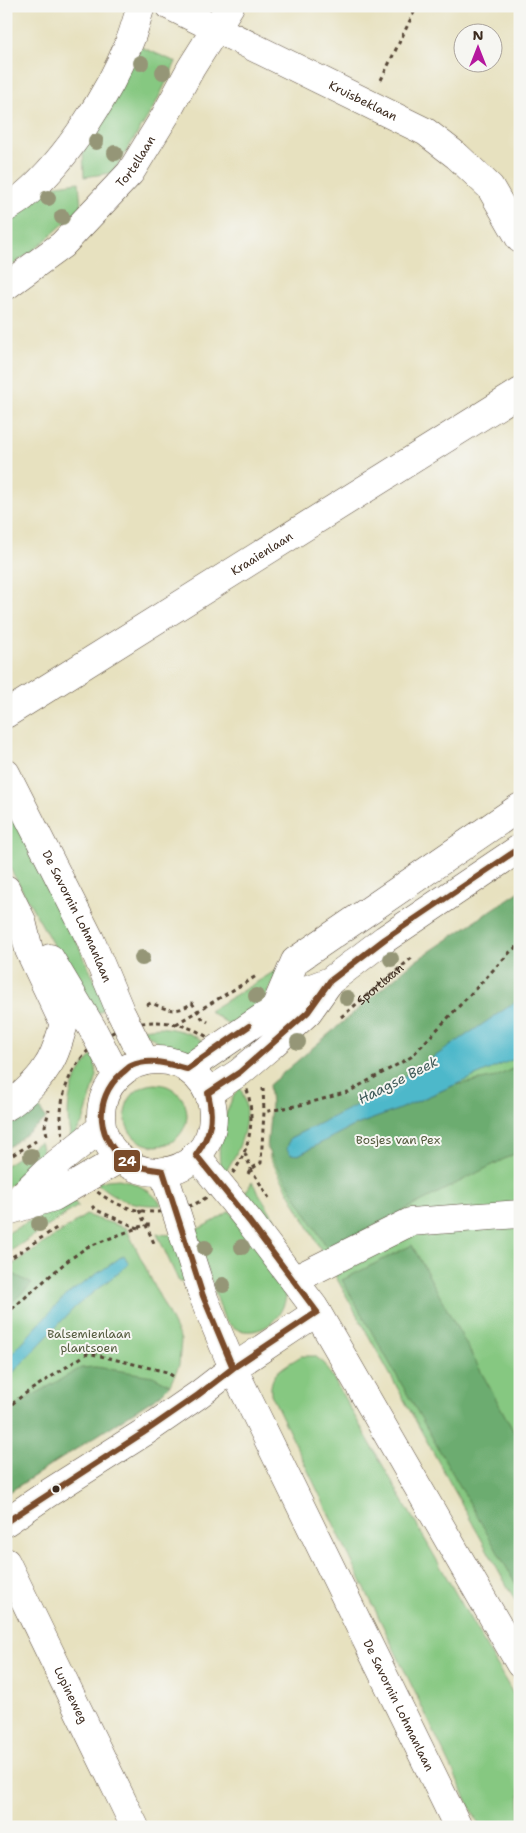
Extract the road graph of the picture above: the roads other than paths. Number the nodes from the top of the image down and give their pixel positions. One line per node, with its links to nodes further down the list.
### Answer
1 (141, 6): 5 (street)
2 (170, 6): 4 (street, Kruisbeklaan)
3 (230, 6): 4 (street, Tortellaan)
4 (215, 30): 6 (street, Kruisbeklaan); 7 (street, Tortellaan)
5 (6, 208)
6 (520, 239)
7 (6, 286)
8 (520, 392): 9 (street, Kraaienlaan)
9 (6, 714)
10 (6, 773): 17 (street, De Savornin Lohmanlaan)
11 (520, 807): 16 (street)
12 (520, 848): 15 (street)
13 (6, 890): 14 (street)
14 (22, 921): 19 (street); 21 (street)
15 (330, 981): 16 (street); 20 (street)
16 (275, 1008): 18 (street)
17 (145, 1061): 18 (street); 19 (street)
18 (187, 1069): 20 (street)
19 (117, 1076): 22 (street)
20 (208, 1094): 23 (street)
21 (6, 1107)
22 (102, 1127): 24 (street); 26 (street)
23 (196, 1155): 25 (street); 28 (street)
24 (121, 1158): 25 (street); 26 (street)
25 (163, 1171): 30 (street, De Savornin Lohmanlaan)
26 (6, 1211)
27 (520, 1214): 28 (street)
28 (294, 1280): 29 (street)
29 (317, 1312): 30 (street); 33 (street)
30 (233, 1368): 31 (street); 35 (street, De Savornin Lohmanlaan)
31 (6, 1522)
32 (6, 1562): 34 (street, Lupineweg)
33 (520, 1664)
34 (135, 1827)
35 (458, 1827)

